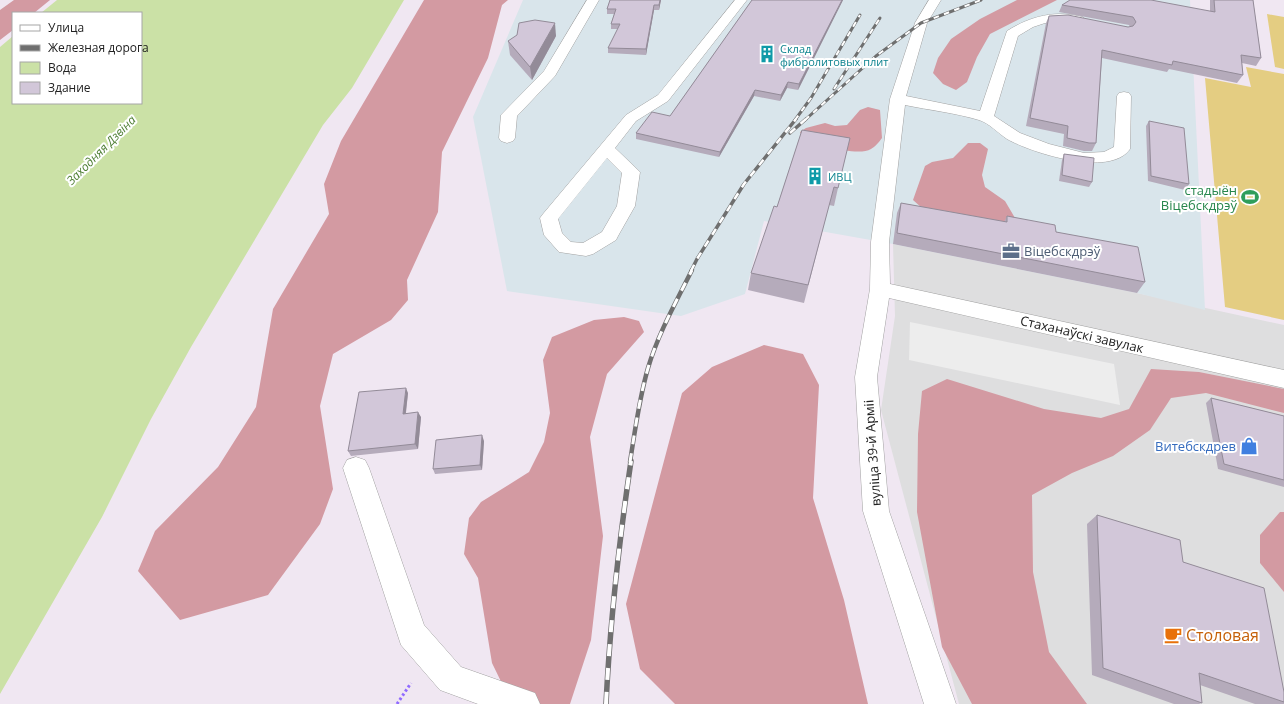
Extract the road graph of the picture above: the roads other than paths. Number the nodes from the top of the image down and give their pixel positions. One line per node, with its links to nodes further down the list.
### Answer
1 (593, 0): 8 (street)
2 (741, 0): 9 (street)
3 (935, 0): 6 (street, вуліца 39-й Арміі)
4 (1094, 23): 7 (street)
5 (1124, 96): 7 (street)
6 (898, 99): 7 (street); 10 (street, вуліца 39-й Арміі)
7 (986, 117)
8 (507, 138)
9 (606, 148): 9 (street)
10 (880, 289): 11 (street, Стаханаўскі завулак); 14 (street, вуліца 39-й Арміі)
11 (1284, 379)
12 (356, 468): 13 (street)
13 (524, 704)
14 (940, 704)

